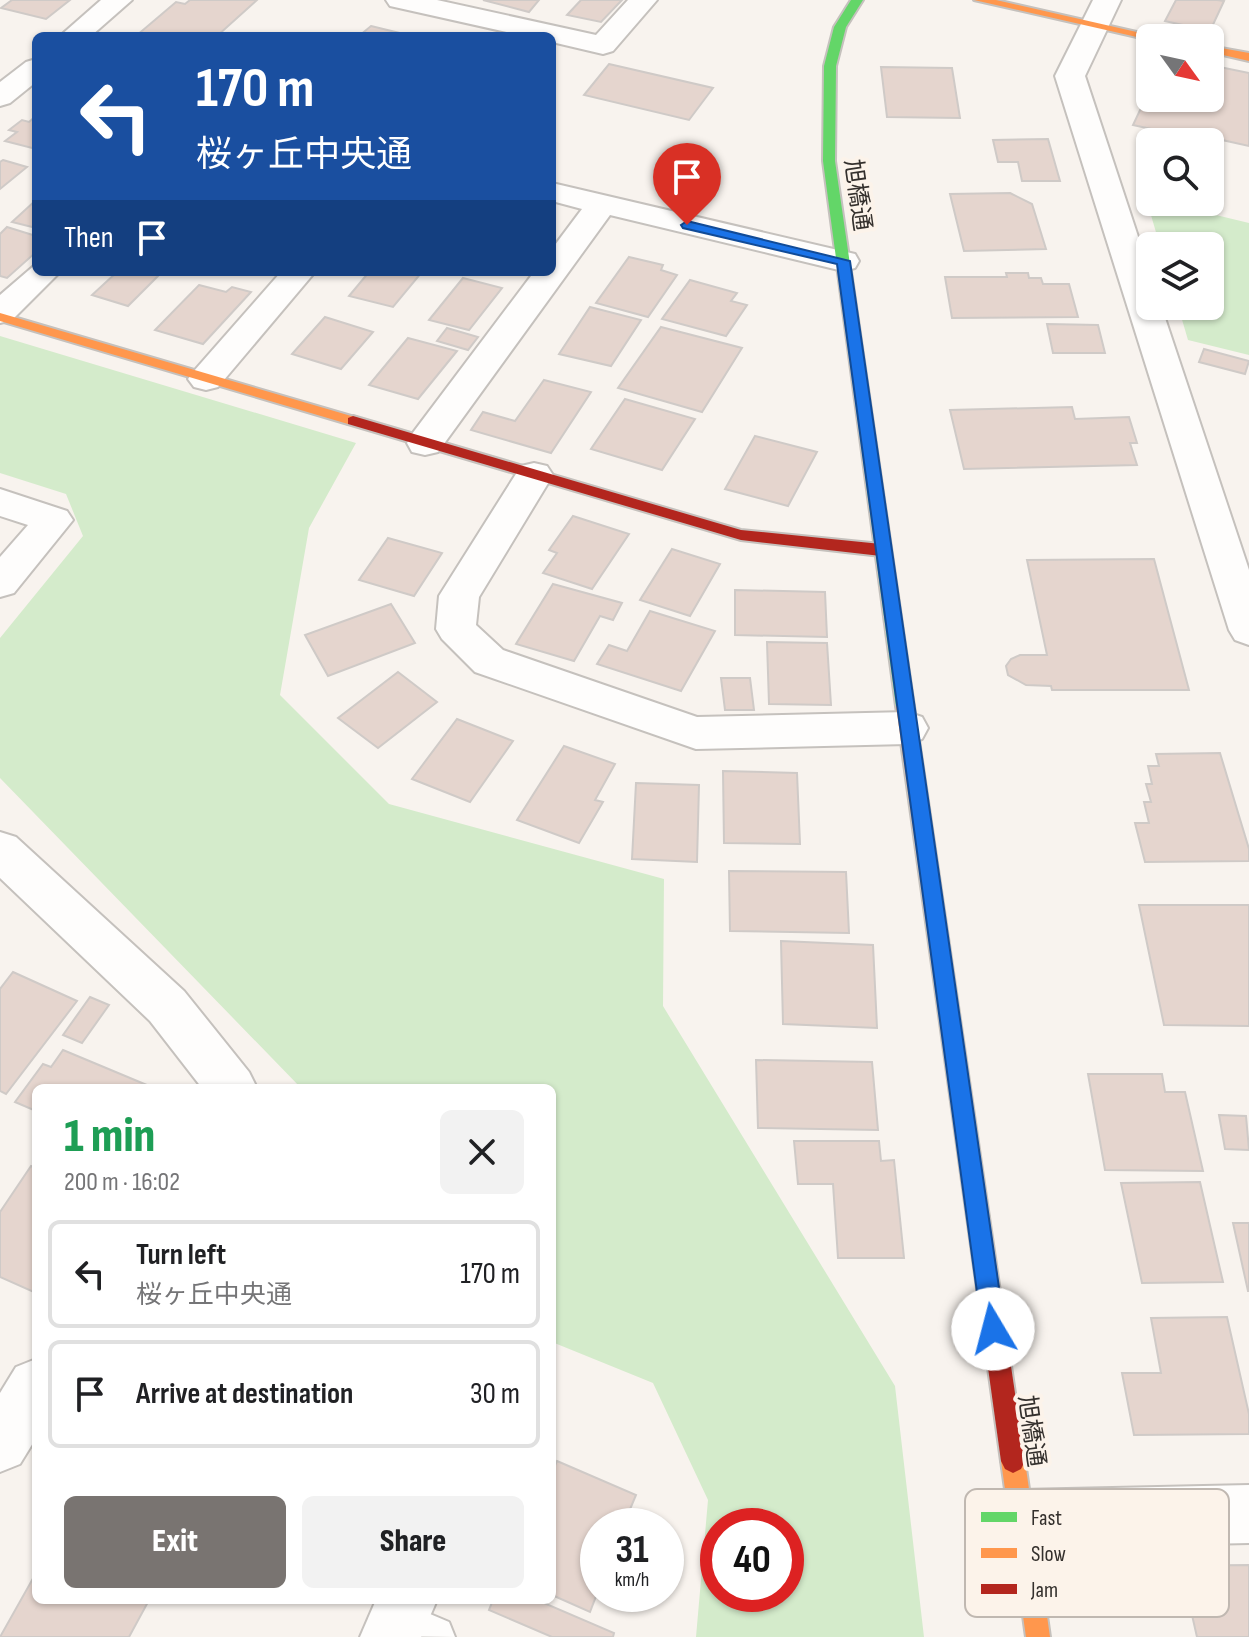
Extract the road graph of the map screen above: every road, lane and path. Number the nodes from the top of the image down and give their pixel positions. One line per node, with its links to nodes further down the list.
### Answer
1 (118, 0): 8 (street)
2 (400, 0): 9 (street)
3 (643, 0): 10 (street)
4 (857, 0): 17 (street, 旭橋通)
5 (980, 0): 6 (street)
6 (1100, 12): 7 (street); 29 (street)
7 (1136, 28)
8 (79, 32)
9 (544, 32)
10 (556, 35)
11 (1224, 52): 12 (street)
12 (1249, 57)
13 (28, 62): 14 (street)
14 (0, 97)
15 (556, 193): 16 (street)
16 (601, 205): 17 (street); 18 (street)
17 (843, 261): 27 (street, 旭橋通)
18 (556, 267)
19 (40, 276): 22 (street)
20 (296, 276): 23 (street)
21 (549, 276): 24 (street)
22 (0, 315): 23 (street)
23 (206, 379): 24 (street)
24 (425, 443): 25 (street)
25 (534, 475): 27 (street); 30 (street)
26 (0, 502): 28 (street)
27 (881, 550): 30 (street, 旭橋通)
28 (0, 583)
29 (1246, 609)
30 (907, 728): 35 (street, 旭橋通)
31 (0, 850): 32 (street)
32 (226, 1084)
33 (32, 1393): 34 (street)
34 (0, 1444)
35 (1017, 1489)
36 (1229, 1514): 37 (street)
37 (1249, 1514)
38 (1035, 1617): 39 (street, 旭橋通)
39 (1038, 1637)

